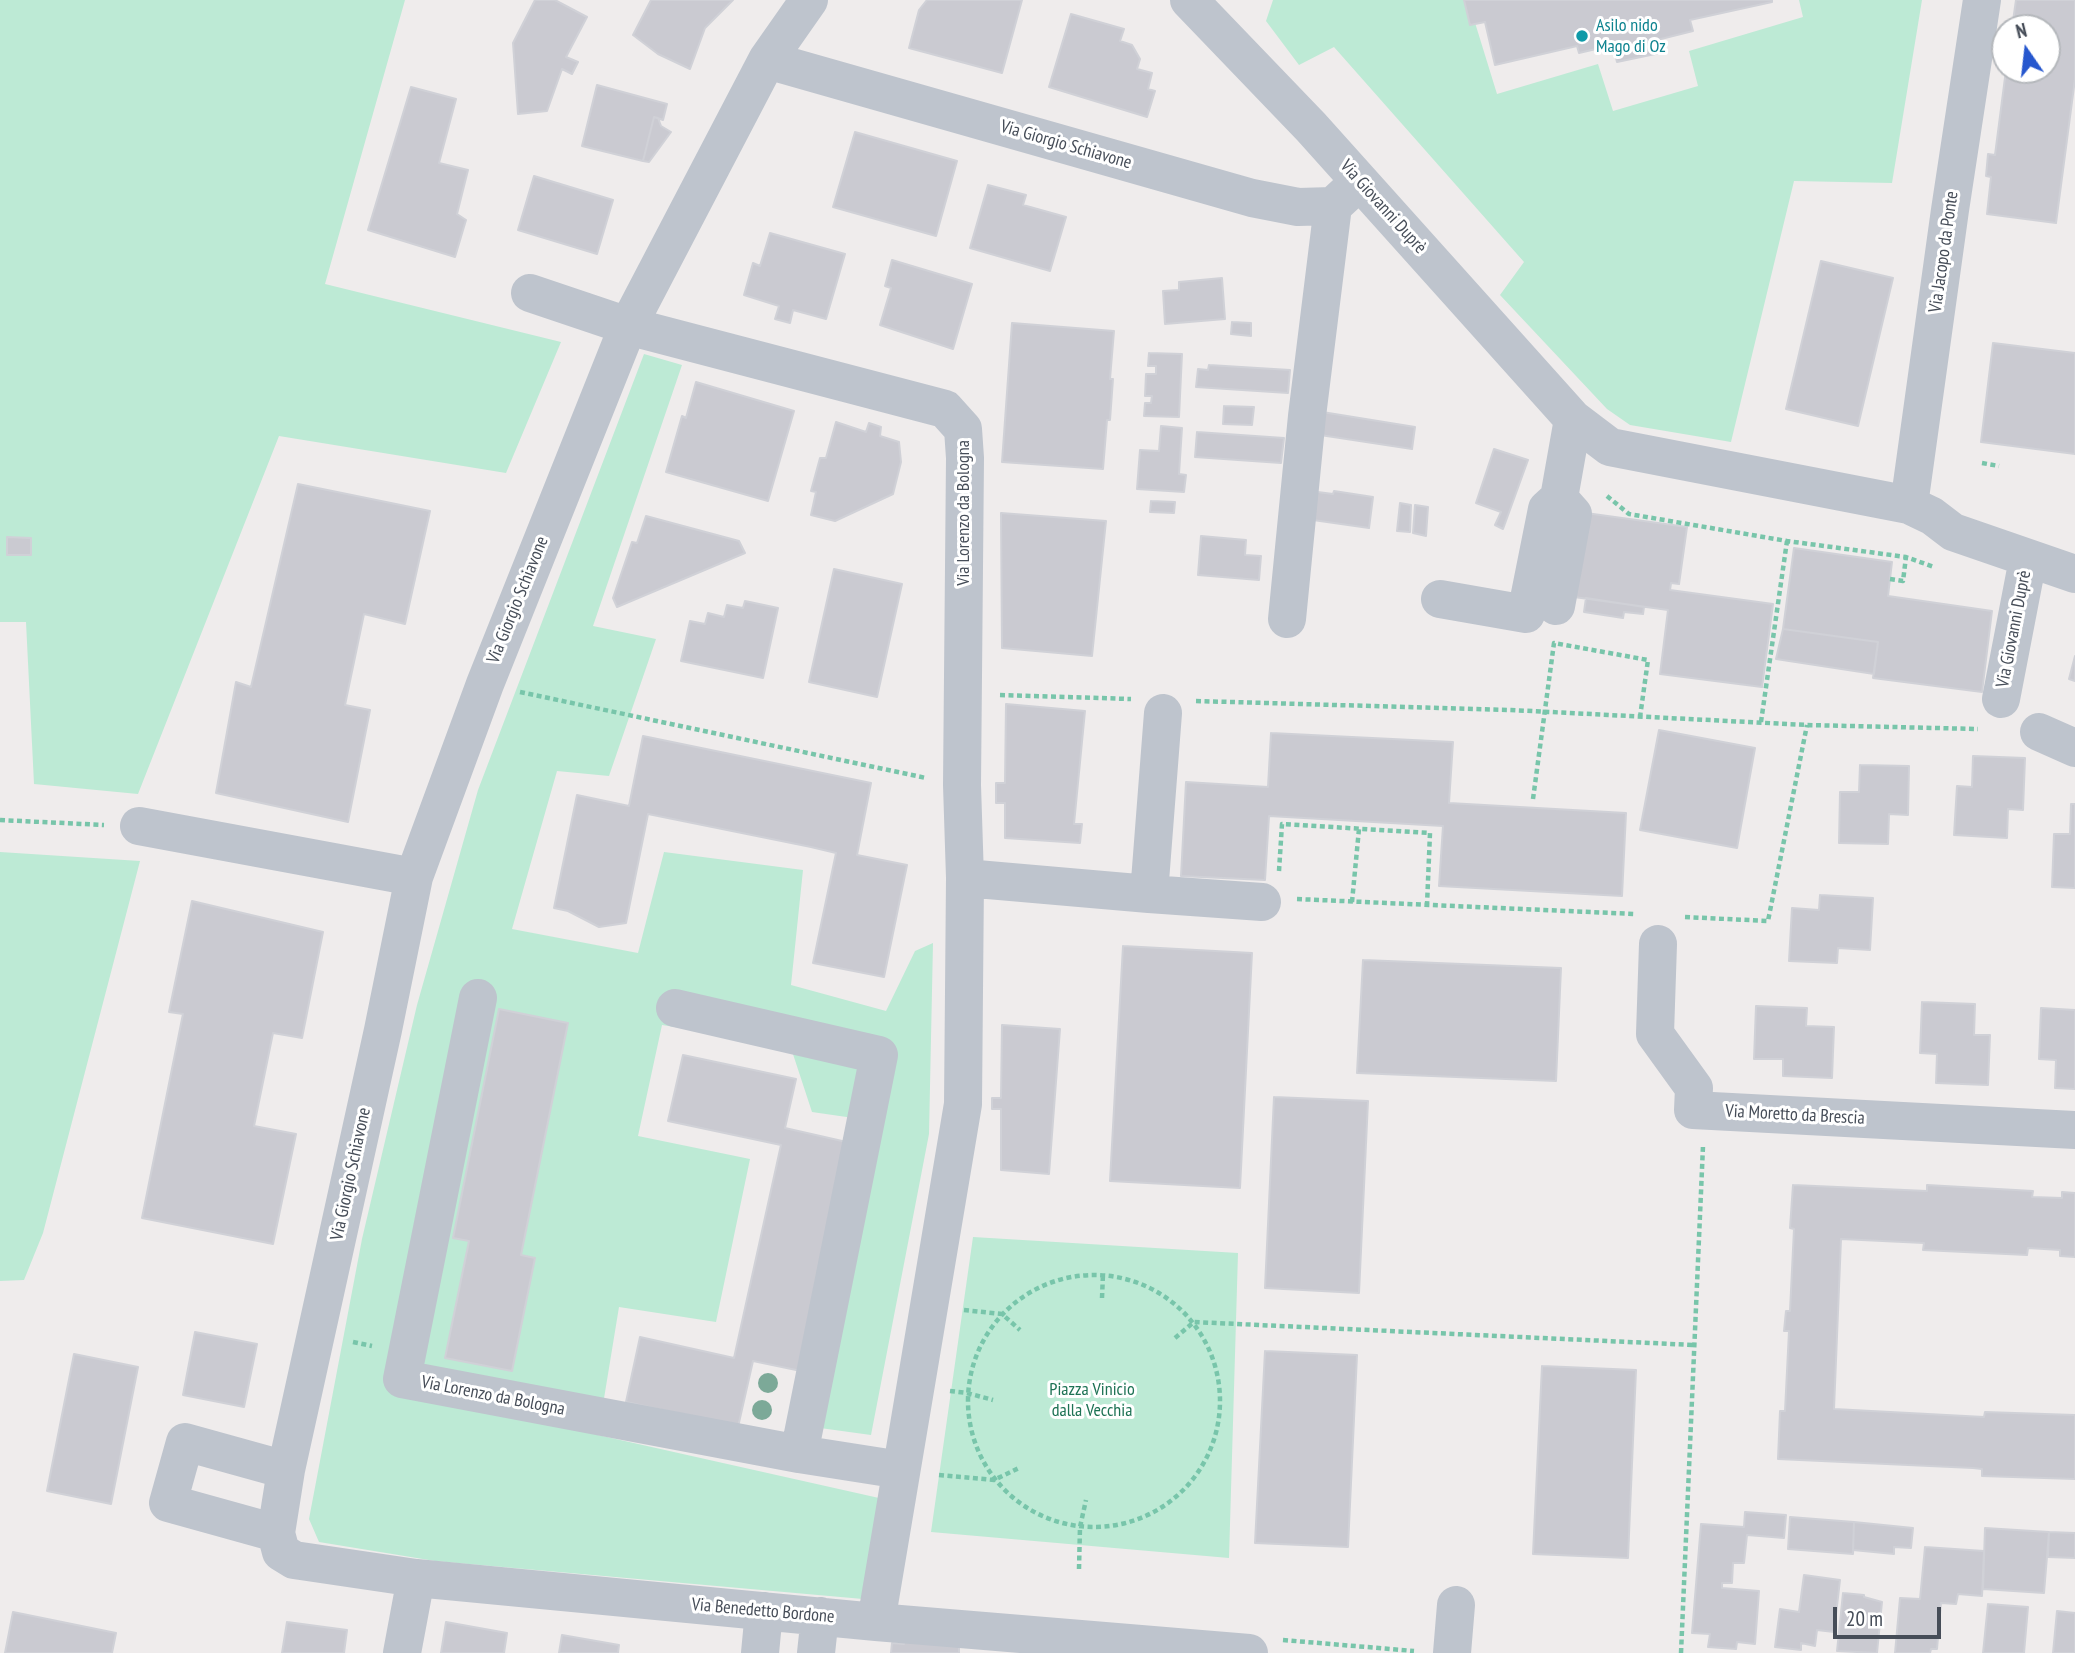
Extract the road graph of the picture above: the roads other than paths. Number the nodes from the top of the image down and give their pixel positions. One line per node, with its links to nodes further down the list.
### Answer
1 (809, 0): 4 (street, Via Giorgio Schiavone)
2 (1189, 0): 5 (street, Via Giovanni Duprè)
3 (1982, 0): 10 (street, Via Jacopo da Ponte)
4 (767, 60): 5 (street, Via Giorgio Schiavone); 7 (street, Via Giorgio Schiavone)
5 (1346, 194): 8 (street, Via Giovanni Duprè); 15 (street, Via Giovanni Duprè)
6 (530, 293): 7 (street)
7 (628, 326): 21 (street, Via Giorgio Schiavone); 22 (street, Via Lorenzo da Bologna)
8 (1573, 419): 9 (street); 10 (street, Via Giovanni Duprè)
9 (1562, 481): 13 (street); 14 (street)
10 (1909, 505): 11 (street, Via Giovanni Duprè)
11 (2028, 559): 12 (street, Via Giovanni Duprè); 17 (street, Via Giovanni Duprè)
12 (2075, 574)
13 (1440, 599)
14 (1556, 606)
15 (1287, 619)
16 (1165, 704): 24 (street)
17 (1993, 714)
18 (2039, 732): 19 (street)
19 (2075, 748)
20 (139, 826): 21 (street)
21 (414, 877): 30 (street, Via Giorgio Schiavone)
22 (965, 878): 24 (street); 31 (street, Via Lorenzo da Bologna)
23 (1277, 891): 24 (street)
24 (1149, 894)
25 (1659, 925): 28 (street, Via Moretto da Brescia)
26 (478, 998): 29 (street, Via Lorenzo da Bologna)
27 (675, 1008): 29 (street)
28 (2075, 1130)
29 (799, 1454): 31 (street, Via Lorenzo da Bologna)
30 (286, 1470): 32 (street, Via Giorgio Schiavone); 32 (street)
31 (916, 1472): 37 (street, Via Lorenzo da Bologna)
32 (279, 1542): 33 (street, Via Benedetto Bordone)
33 (416, 1578): 35 (street, Via Benedetto Bordone); 40 (street)
34 (1456, 1605): 39 (street)
35 (764, 1611): 36 (street, Via Benedetto Bordone); 41 (street)
36 (820, 1616): 37 (street, Via Benedetto Bordone); 42 (street)
37 (876, 1622): 38 (street, Via Benedetto Bordone)
38 (1248, 1649)
39 (1437, 1652)
40 (402, 1653)
41 (760, 1653)
42 (816, 1653)

